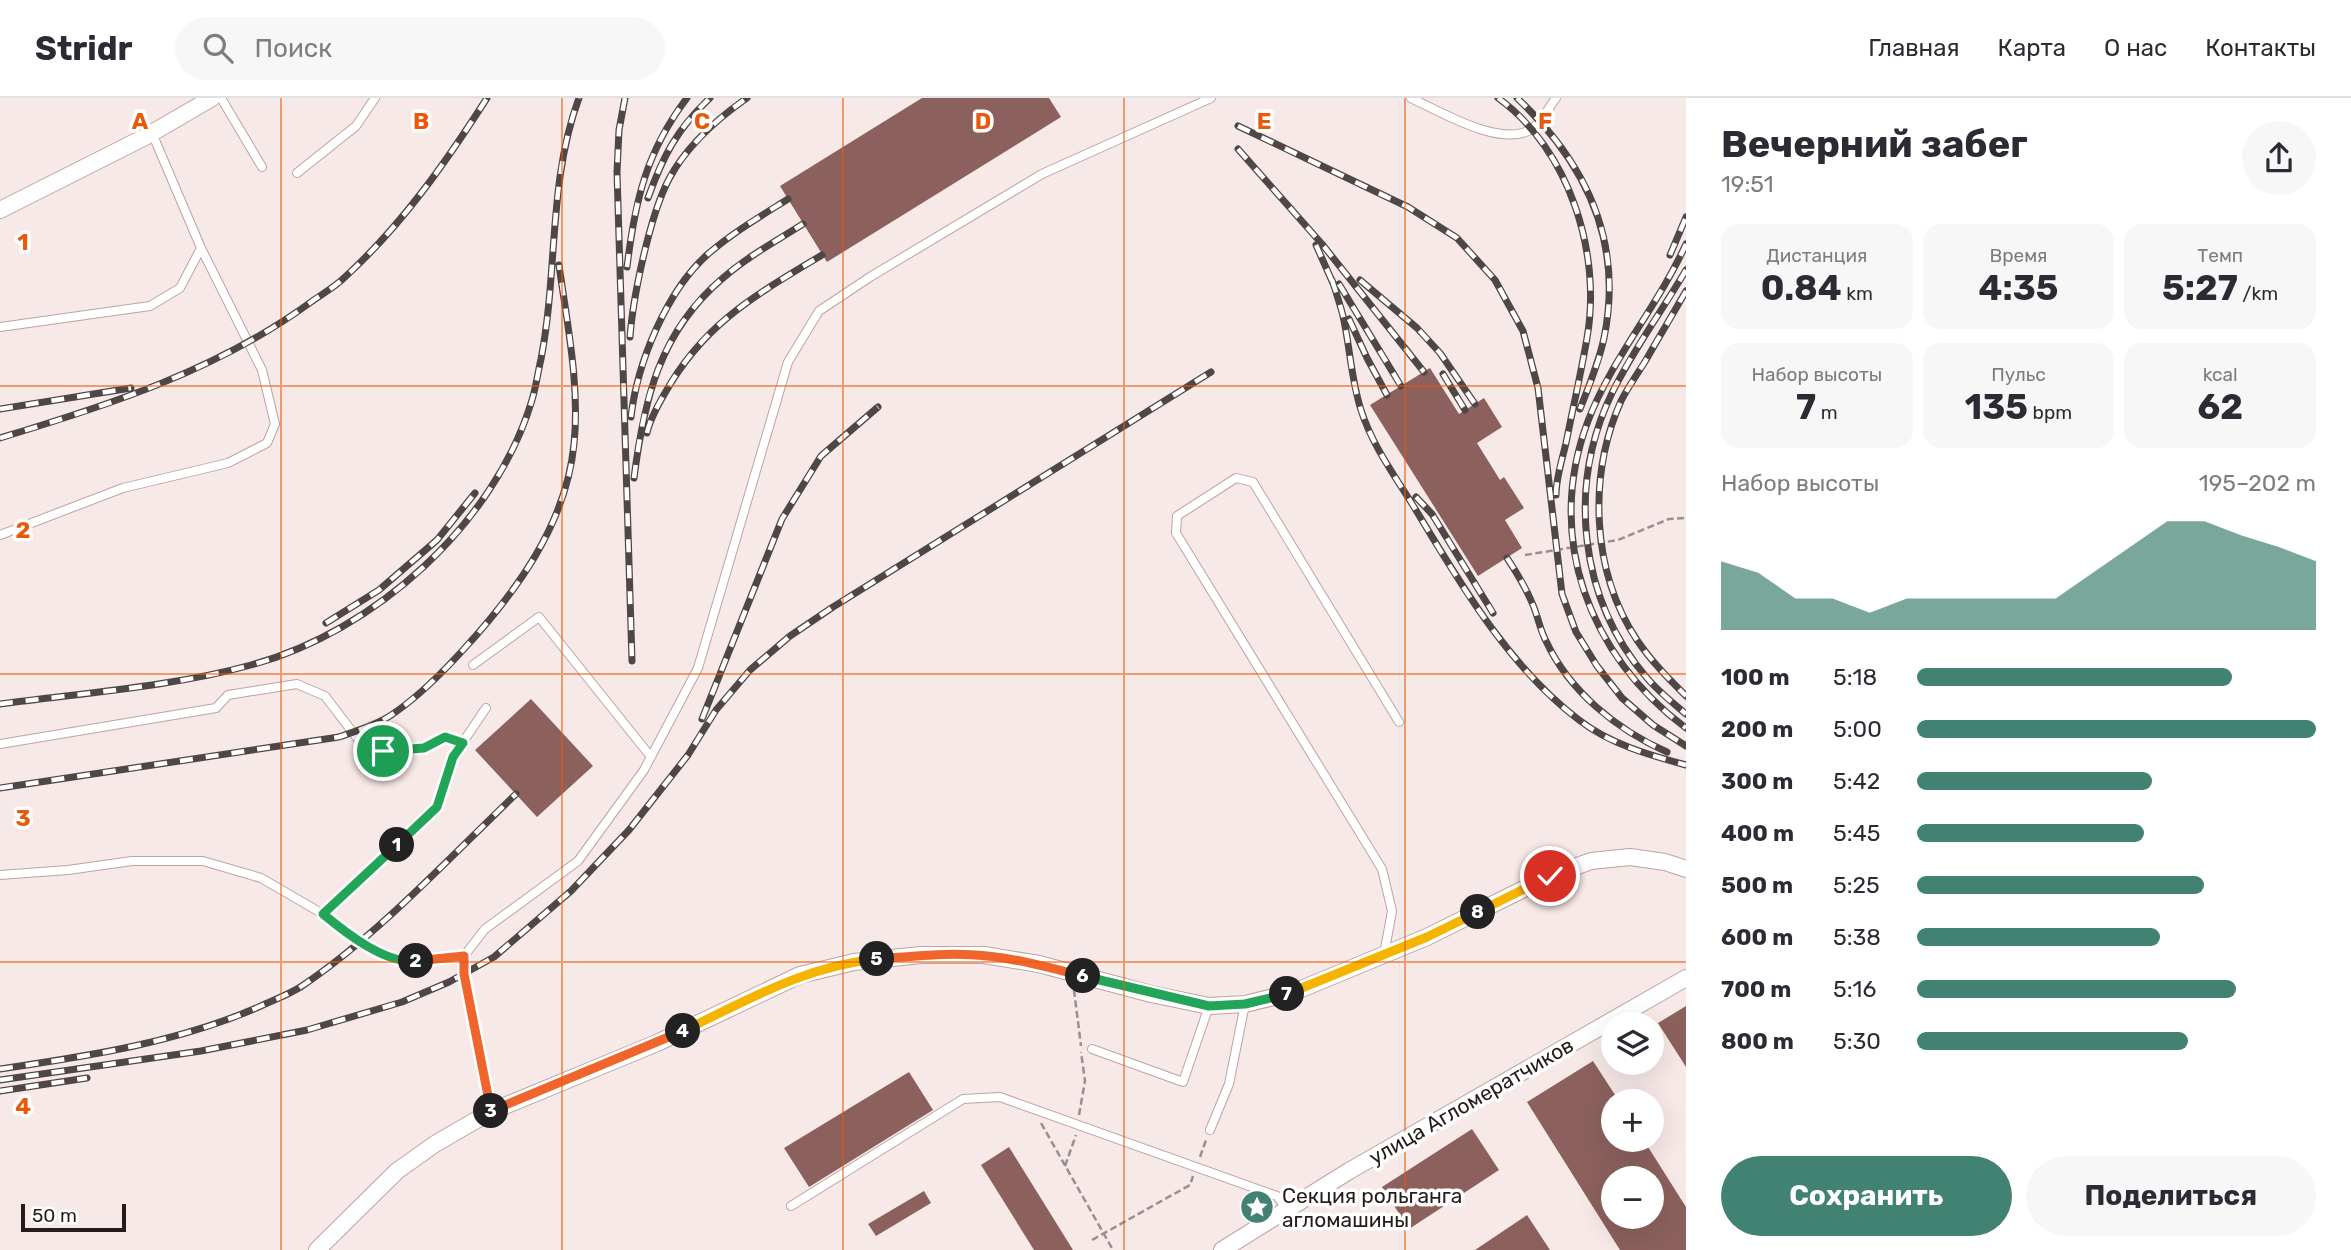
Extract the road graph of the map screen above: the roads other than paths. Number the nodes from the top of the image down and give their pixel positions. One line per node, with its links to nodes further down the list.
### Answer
1 (212, 98): 7 (street)
2 (221, 98): 8 (lane)
3 (374, 98): 9 (lane)
4 (1211, 98): 19 (lane)
5 (1411, 98): 6 (lane)
6 (1556, 98)
7 (152, 133): 10 (street); 11 (lane)
8 (262, 167)
9 (297, 173)
10 (0, 210)
11 (201, 248): 12 (lane); 13 (lane)
12 (0, 327)
13 (0, 535)
14 (473, 665): 19 (lane)
15 (486, 708): 17 (lane)
16 (1399, 722): 23 (lane)
17 (463, 743): 18 (lane); 22 (lane)
18 (0, 744)
19 (651, 757): 24 (lane)
20 (1686, 869): 23 (street)
21 (0, 875): 22 (lane)
22 (323, 914): 24 (lane)
23 (1384, 955): 26 (street)
24 (464, 956): 29 (lane)
25 (1686, 978): 32 (street, улица Агломератчиков)
26 (1245, 1004): 27 (street); 30 (lane)
27 (1209, 1006): 28 (lane); 29 (street)
28 (1092, 1049)
29 (489, 1112): 33 (street)
30 (1210, 1130)
31 (790, 1206): 32 (lane)
32 (1287, 1210): 34 (street, улица Агломератчиков)
33 (317, 1250)
34 (1223, 1250)

